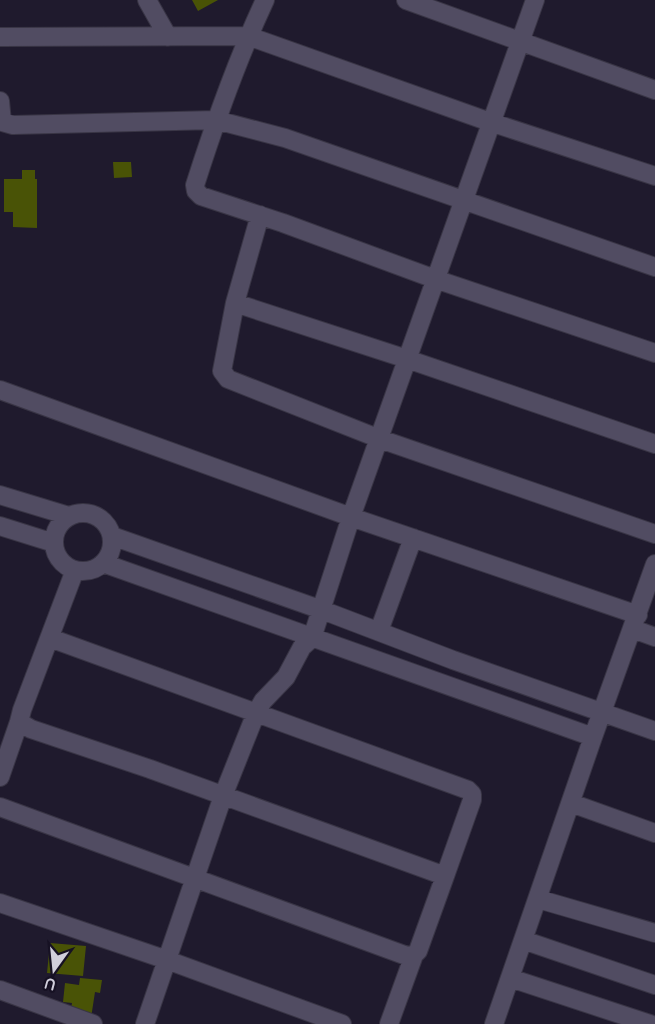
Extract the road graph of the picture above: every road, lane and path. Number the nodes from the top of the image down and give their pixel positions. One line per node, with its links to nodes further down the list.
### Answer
1 (147, 0): 7 (street)
2 (265, 0): 5 (street)
3 (406, 0): 8 (street)
4 (535, 0): 8 (street)
5 (248, 36): 7 (street); 11 (street); 12 (street)
6 (0, 37): 7 (street)
7 (168, 37)
8 (519, 42): 9 (street); 12 (street)
9 (655, 90)
10 (0, 101): 11 (street)
11 (216, 120): 14 (street); 15 (street)
12 (490, 122): 13 (street); 14 (street)
13 (655, 176)
14 (464, 200): 16 (street); 17 (street)
15 (260, 215): 17 (street); 18 (street)
16 (655, 267)
17 (435, 279): 19 (street); 20 (street)
18 (235, 303): 20 (street); 22 (street)
19 (655, 353)
20 (407, 359): 22 (street); 23 (street)
21 (0, 390): 26 (street)
22 (380, 439): 26 (street); 28 (street)
23 (655, 444)
24 (0, 495): 25 (street)
25 (69, 516): 29 (street); 31 (street)
26 (351, 517): 30 (street); 35 (street)
27 (0, 526): 31 (street)
28 (655, 534)
29 (112, 536): 32 (street); 35 (street)
30 (413, 538): 36 (street); 37 (street)
31 (54, 543): 34 (street)
32 (104, 563): 34 (street); 39 (street)
33 (655, 564): 36 (street)
34 (75, 570): 40 (street)
35 (322, 610): 37 (street); 39 (street)
36 (635, 622): 38 (street); 41 (street)
37 (379, 632): 41 (street)
38 (655, 637)
39 (312, 638): 42 (street); 45 (street)
40 (50, 639): 42 (street); 43 (street)
41 (602, 711): 44 (street); 45 (street)
42 (256, 713): 47 (street); 51 (street)
43 (19, 722): 46 (street); 47 (street)
44 (655, 731)
45 (593, 737): 48 (street)
46 (0, 777)
47 (223, 796): 51 (street); 52 (street)
48 (571, 803): 50 (street); 53 (street)
49 (0, 807): 52 (street)
50 (655, 834)
51 (445, 876): 57 (street)
52 (196, 878): 57 (street); 58 (street)
53 (538, 899): 55 (street); 56 (street)
54 (0, 903): 58 (street)
55 (655, 933)
56 (523, 940): 59 (street); 60 (street)
57 (414, 955): 65 (street)
58 (167, 960): 63 (street); 64 (street)
59 (510, 978): 66 (street); 67 (street)
60 (655, 985)
61 (0, 990): 62 (street)
62 (93, 1024)
63 (146, 1024)
64 (342, 1024)
65 (389, 1024)
66 (494, 1024)
67 (650, 1024)

